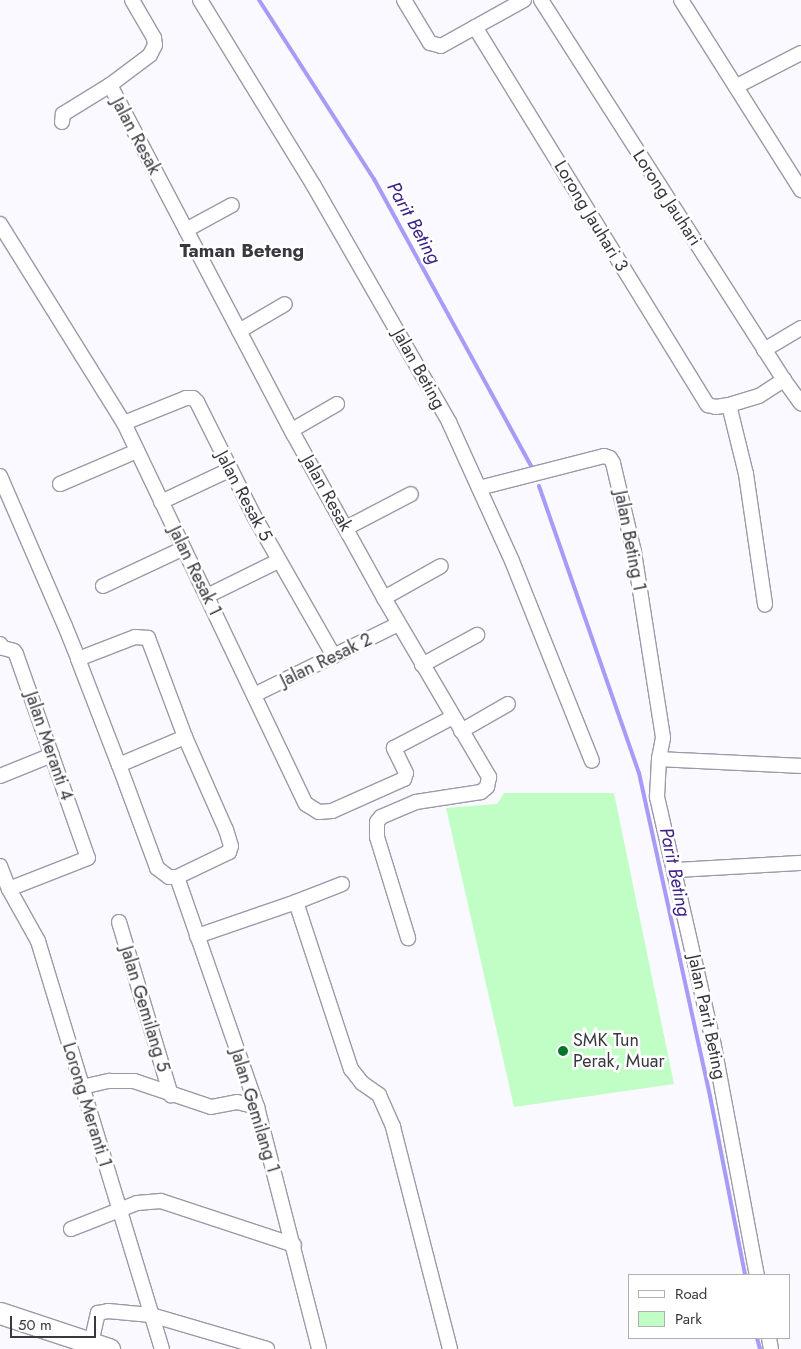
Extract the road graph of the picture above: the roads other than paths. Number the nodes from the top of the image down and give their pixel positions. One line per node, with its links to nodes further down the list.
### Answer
1 (132, 0): 9 (street, Jalan Resak)
2 (200, 0): 30 (street, Jalan Beting)
3 (404, 0): 7 (street)
4 (524, 0): 7 (street)
5 (541, 0): 19 (street, Lorong Jauhari)
6 (681, 0): 10 (street)
7 (475, 27): 23 (street, Lorong Jauhari 3)
8 (801, 53): 10 (street)
9 (110, 85): 11 (street); 15 (street, Jalan Resak)
10 (736, 86): 12 (street)
11 (62, 122)
12 (801, 190)
13 (232, 205): 15 (street)
14 (0, 224): 24 (street, Jalan Resak 1)
15 (186, 230): 18 (street, Jalan Resak)
16 (285, 304): 18 (street)
17 (801, 328): 19 (street)
18 (239, 331): 25 (street, Jalan Resak)
19 (764, 350): 20 (street, Lorong Jauhari)
20 (784, 380): 21 (street, Lorong Jauhari); 23 (street)
21 (797, 399)
22 (337, 404): 25 (street)
23 (730, 405): 40 (street)
24 (124, 423): 26 (street, Jalan Resak 1); 27 (street, Jalan Resak 5)
25 (292, 430): 33 (street, Jalan Resak)
26 (137, 451): 29 (street); 32 (street, Jalan Resak 1)
27 (229, 470): 32 (street); 35 (street, Jalan Resak 5)
28 (0, 476): 45 (street)
29 (60, 484)
30 (479, 488): 53 (street, Jalan Beting 1); 54 (street, Jalan Beting)
31 (411, 494): 33 (street)
32 (161, 502): 34 (street, Jalan Resak 1)
33 (346, 528): 39 (street, Jalan Resak)
34 (184, 548): 37 (street); 38 (street, Jalan Resak 1)
35 (278, 561): 38 (street); 44 (street, Jalan Resak 5)
36 (441, 566): 39 (street)
37 (103, 586)
38 (206, 596): 47 (street, Jalan Resak 1)
39 (384, 598): 41 (street, Jalan Resak)
40 (765, 605)
41 (398, 624): 44 (street, Jalan Resak 2); 46 (street, Jalan Resak)
42 (476, 635): 46 (street)
43 (0, 644): 52 (street, Jalan Meranti 4)
44 (334, 656): 47 (street, Jalan Resak 2)
45 (78, 659): 51 (street); 55 (street)
46 (422, 665): 49 (street, Jalan Resak)
47 (254, 695): 49 (street, Jalan Resak 1)
48 (508, 704): 50 (street)
49 (453, 717): 50 (street, Jalan Resak)
50 (461, 731): 67 (street, Jalan Resak)
51 (185, 737): 55 (street); 61 (street)
52 (52, 755): 57 (street); 63 (street, Jalan Meranti 4)
53 (659, 760): 56 (street); 60 (street, Jalan Parit Beting)
54 (592, 761)
55 (119, 765): 61 (street)
56 (801, 766)
57 (0, 776)
58 (801, 863): 60 (street)
59 (0, 866): 63 (street, Lorong Meranti 1)
60 (675, 870): 74 (street, Jalan Parit Beting)
61 (177, 877): 66 (street, Jalan Gemilang 1)
62 (342, 884): 64 (street)
63 (9, 889): 68 (street, Lorong Meranti 1)
64 (296, 902): 66 (street); 81 (street)
65 (119, 922): 69 (street, Jalan Gemilang 5)
66 (197, 936): 70 (street, Jalan Gemilang 1)
67 (408, 938)
68 (82, 1087): 69 (street); 71 (street, Lorong Meranti 1)
69 (170, 1095): 70 (street)
70 (257, 1107): 73 (street, Jalan Gemilang 1)
71 (119, 1209): 72 (street); 73 (street); 76 (street, Lorong Meranti 1)
72 (71, 1229)
73 (294, 1245): 80 (street, Jalan Gemilang 1)
74 (757, 1274)
75 (2, 1310): 77 (main road)
76 (151, 1315): 77 (street); 78 (street, Lorong Meranti 1); 79 (street)
77 (100, 1346)
78 (162, 1349)
79 (266, 1349)
80 (319, 1349)
81 (450, 1349)

